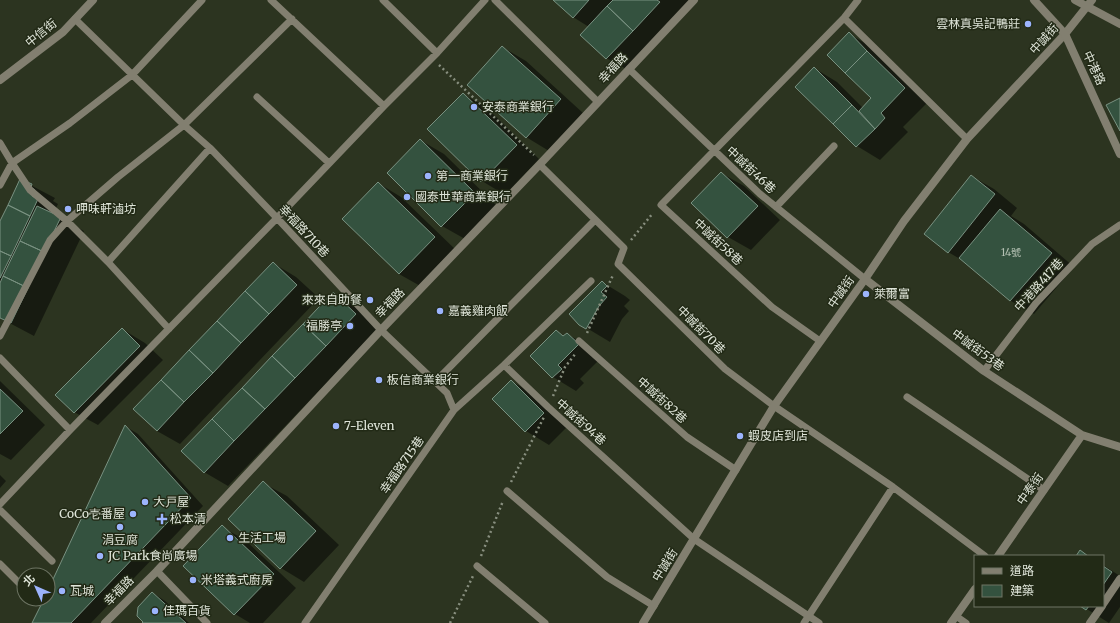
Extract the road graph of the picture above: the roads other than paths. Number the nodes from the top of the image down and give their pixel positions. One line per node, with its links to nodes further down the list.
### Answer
1 (93, 0): 13 (street, 中信街)
2 (202, 0): 19 (lane)
3 (271, 0): 14 (lane)
4 (383, 0): 17 (lane)
5 (485, 0): 17 (lane)
6 (495, 0): 22 (lane)
7 (694, 0): 18 (street, 幸福路)
8 (858, 0): 12 (lane)
9 (1034, 0): 16 (street, 中港路)
10 (1075, 0): 11 (street)
11 (1087, 2): 15 (street); 16 (street, 中誠街)
12 (844, 18): 25 (lane); 29 (lane)
13 (75, 19): 19 (lane, 幸福路710巷); 20 (street, 中信街)
14 (292, 19): 23 (lane); 24 (lane)
15 (1120, 24)
16 (1065, 34): 25 (street, 中誠街); 30 (street, 中港路)
17 (434, 56): 23 (lane)
18 (629, 69): 22 (street, 幸福路); 29 (lane, 中誠街46巷)
19 (132, 75): 24 (lane, 幸福路710巷); 31 (lane)
20 (0, 80)
21 (257, 97): 32 (lane)
22 (598, 102): 33 (street, 幸福路)
23 (384, 106): 32 (lane)
24 (184, 125): 28 (lane, 幸福路710巷); 38 (lane)
25 (967, 139): 41 (street, 中誠街)
26 (0, 143): 31 (lane)
27 (834, 146): 35 (lane)
28 (210, 148): 36 (lane, 幸福路710巷); 40 (lane)
29 (714, 150): 35 (lane, 中誠街46巷); 46 (lane, 中誠街58巷)
30 (1120, 154)
31 (12, 163): 34 (lane); 38 (lane)
32 (329, 163): 36 (lane)
33 (541, 164): 37 (lane); 44 (street, 幸福路)
34 (0, 185)
35 (776, 207): 41 (lane, 中誠街46巷)
36 (278, 218): 43 (lane); 44 (lane, 幸福路710巷)
37 (595, 220): 51 (lane); 53 (lane, 中誠街70巷)
38 (67, 221): 40 (lane); 45 (lane)
39 (1120, 225): 50 (lane, 中港路417巷)
40 (108, 262): 43 (lane)
41 (865, 279): 46 (street, 中誠街); 50 (street, 中誠街53巷)
42 (591, 281): 49 (lane)
43 (169, 329): 55 (lane)
44 (381, 330): 51 (lane); 70 (street, 幸福路)
45 (0, 336)
46 (820, 341): 53 (street, 中誠街)
47 (580, 342): 58 (lane, 中誠街82巷)
48 (0, 358): 55 (lane)
49 (504, 365): 54 (lane); 64 (lane, 中誠街94巷)
50 (984, 370): 56 (street, 中誠街53巷)
51 (435, 382): 54 (lane)
52 (907, 397): 60 (lane)
53 (774, 406): 58 (street, 中誠街); 59 (lane, 中誠街70巷)
54 (454, 410): 81 (lane, 幸福路715巷)
55 (70, 430): 62 (lane)
56 (1082, 435): 57 (street); 60 (street, 中泰街)
57 (1120, 447)
58 (736, 470): 64 (street, 中誠街)
59 (893, 486): 65 (lane, 中誠街70巷); 77 (lane)
60 (1044, 490): 66 (street, 中泰街)
61 (507, 491): 75 (lane)
62 (0, 504)
63 (0, 510): 67 (lane)
64 (694, 539): 75 (street, 中誠街); 77 (lane, 中誠街94巷)
65 (984, 555)
66 (999, 555)
67 (52, 561)
68 (0, 564): 71 (lane)
69 (477, 566): 82 (lane)
70 (157, 571): 79 (street, 幸福路); 80 (lane)
71 (16, 580)
72 (1118, 585): 74 (street)
73 (974, 590): 78 (street)
74 (1104, 602)
75 (654, 606): 83 (street, 中誠街)
76 (1101, 607): 88 (street)
77 (809, 616): 84 (lane); 85 (lane, 中誠街94巷)
78 (956, 616): 86 (street); 87 (lane)
79 (104, 623)
80 (206, 623)
81 (306, 623)
82 (545, 623)
83 (643, 623)
84 (804, 623)
85 (819, 623)
86 (951, 623)
87 (966, 623)
88 (1090, 623)

